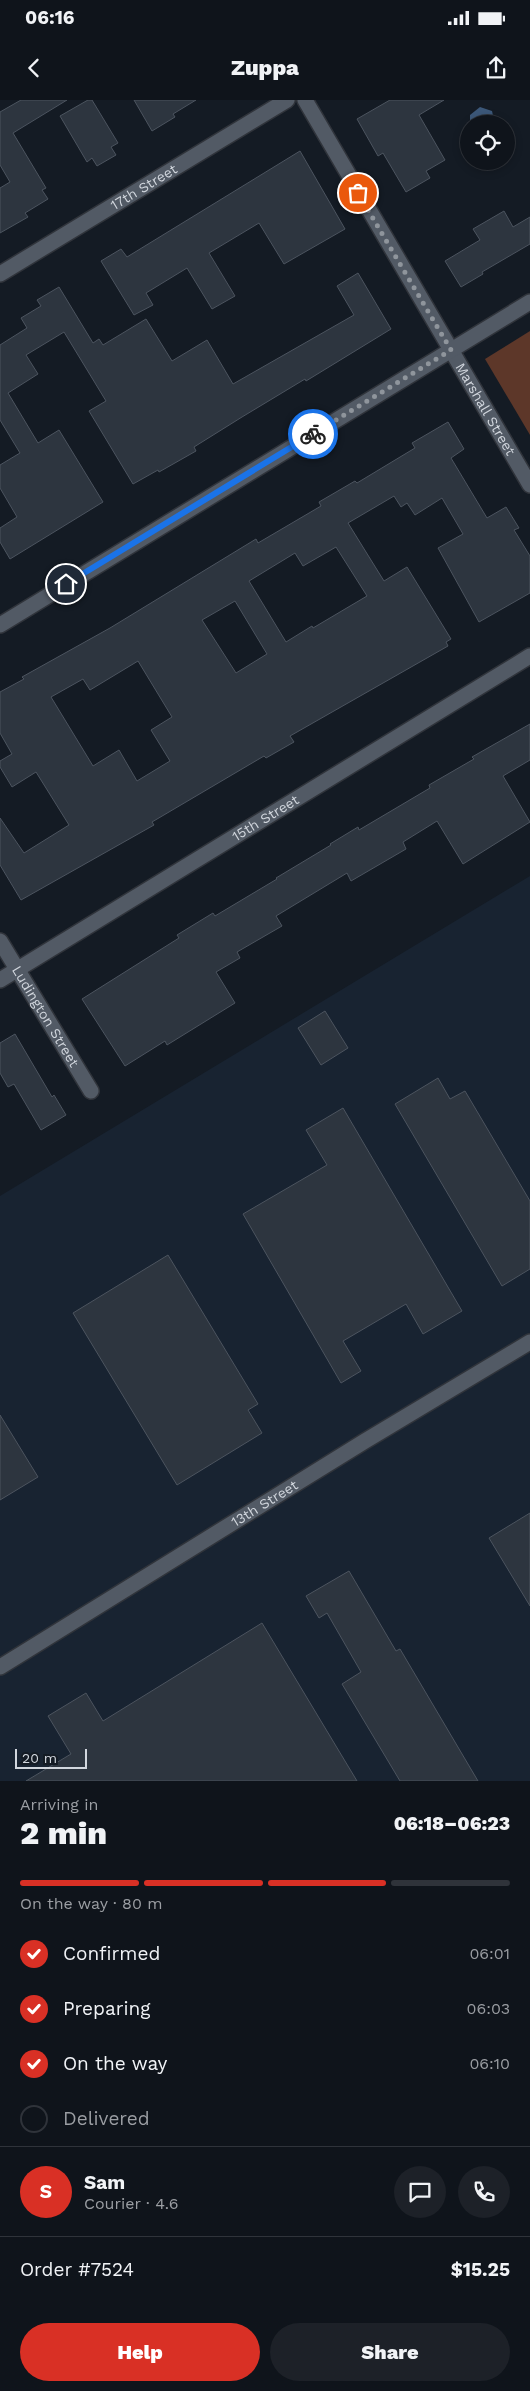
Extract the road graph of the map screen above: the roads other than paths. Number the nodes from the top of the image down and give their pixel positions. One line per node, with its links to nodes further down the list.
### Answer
1 (287, 100): 3 (street, 17th Street)
2 (305, 100): 5 (street, Marshall Street)
3 (0, 274)
4 (530, 302): 5 (street)
5 (451, 350): 6 (street, Marshall Street); 7 (street)
6 (530, 485)
7 (0, 625)
8 (530, 656): 10 (street, 15th Street)
9 (0, 941): 10 (street, Ludington Street)
10 (17, 969): 11 (street, 15th Street); 12 (street, Ludington Street)
11 (0, 980)
12 (91, 1091)
13 (530, 1342): 14 (street, 13th Street)
14 (0, 1668)

